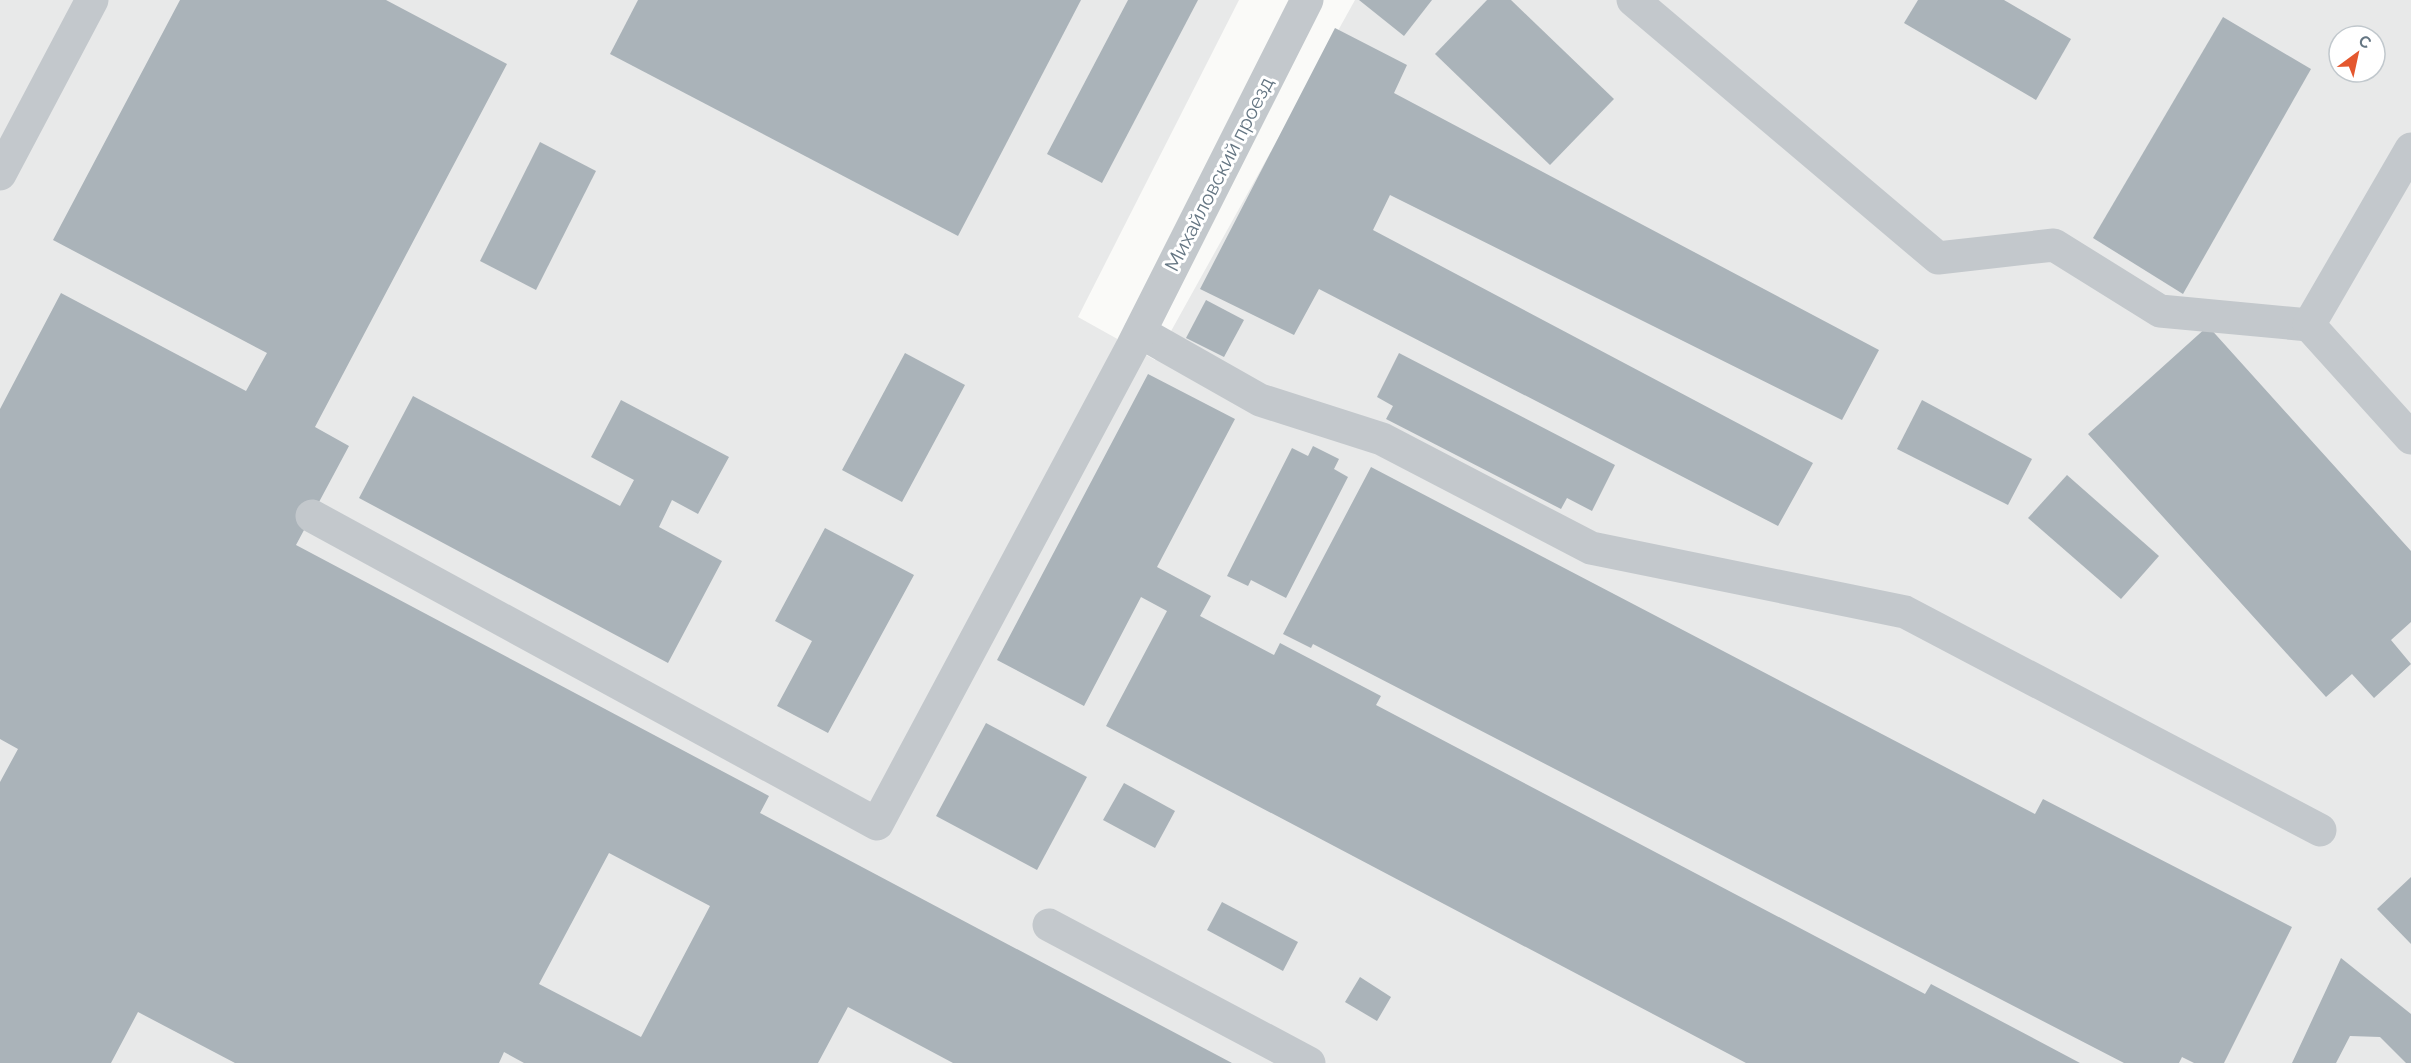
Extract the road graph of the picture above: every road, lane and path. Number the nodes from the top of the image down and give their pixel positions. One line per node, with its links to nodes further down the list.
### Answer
1 (92, 0): 5 (street)
2 (1307, 0): 7 (street, Михайловский проезд)
3 (1633, 0): 6 (street)
4 (2411, 149): 6 (street)
5 (0, 174)
6 (2309, 324): 8 (street)
7 (1136, 340): 9 (street, Михайловский проезд); 10 (street)
8 (2411, 438)
9 (312, 516)
10 (2320, 830)
11 (1049, 926): 12 (street)
12 (1308, 1063)

